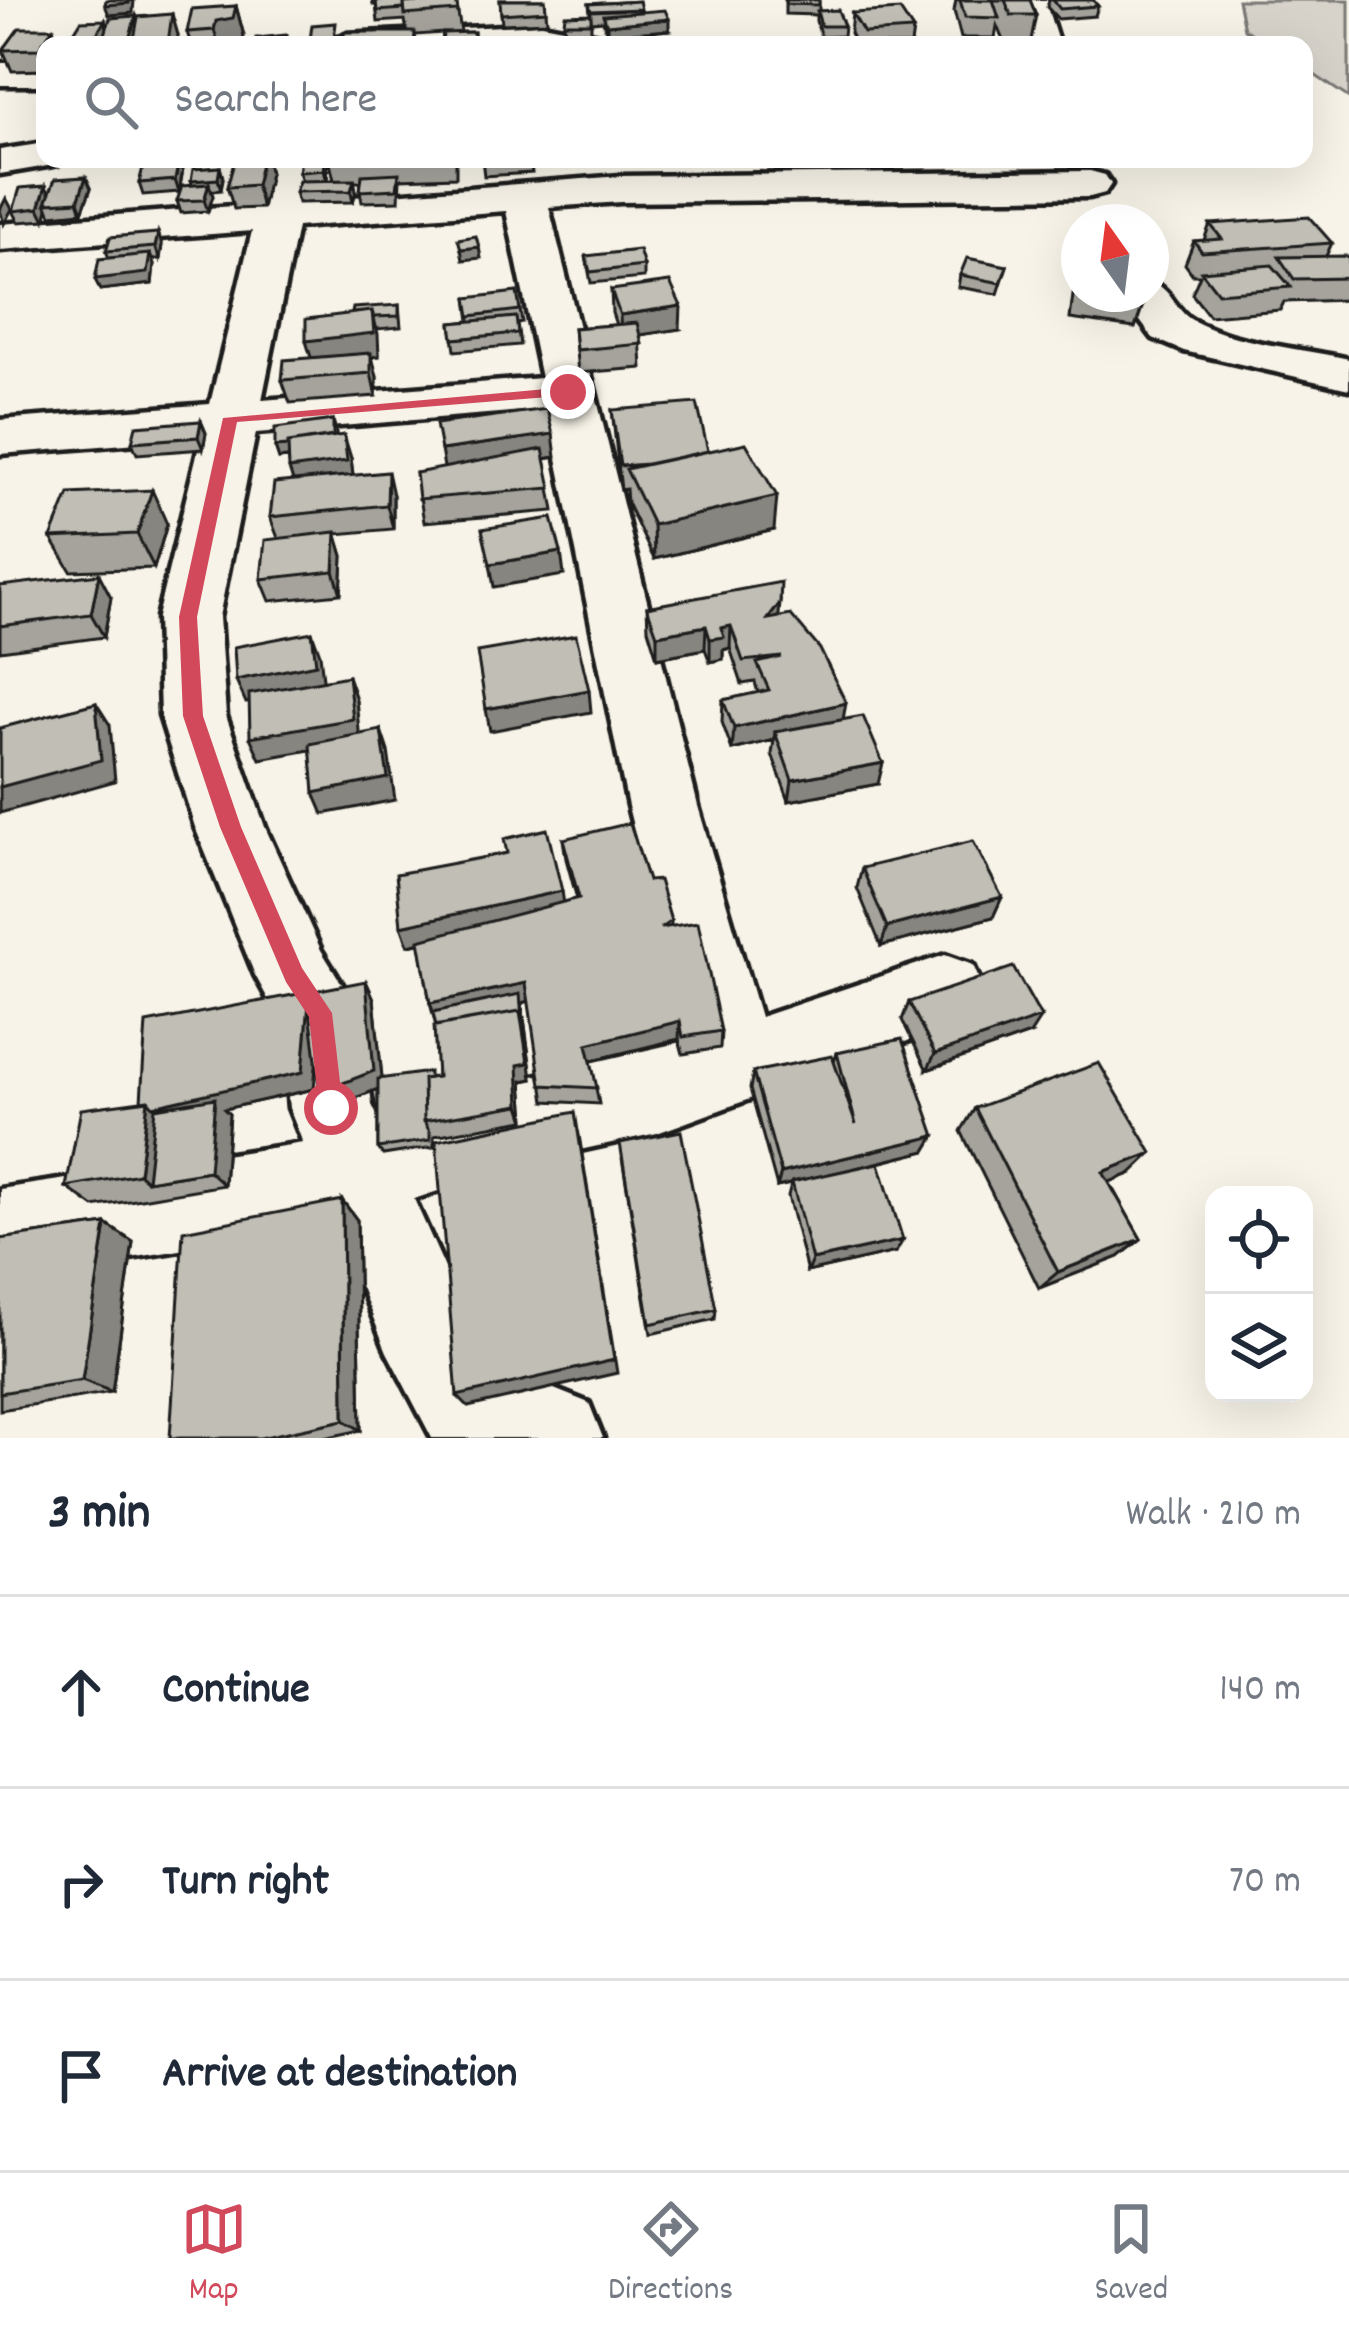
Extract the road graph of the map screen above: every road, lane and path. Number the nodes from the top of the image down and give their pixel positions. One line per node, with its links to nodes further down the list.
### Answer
1 (1035, 0): 4 (street)
2 (347, 34): 3 (street)
3 (547, 36)
4 (1038, 36)
5 (0, 74): 6 (street)
6 (36, 74)
7 (36, 156): 8 (street)
8 (0, 162)
9 (282, 187): 11 (street); 12 (street); 16 (street)
10 (1093, 188): 11 (street)
11 (525, 197): 15 (street)
12 (0, 237)
13 (1157, 312): 14 (street)
14 (1349, 374)
15 (568, 392): 16 (street); 19 (street)
16 (230, 418): 17 (street); 20 (street)
17 (0, 437)
18 (945, 991): 19 (street)
19 (733, 1065): 20 (street)
20 (361, 1178): 21 (street); 22 (street)
21 (0, 1234)
22 (506, 1434)

